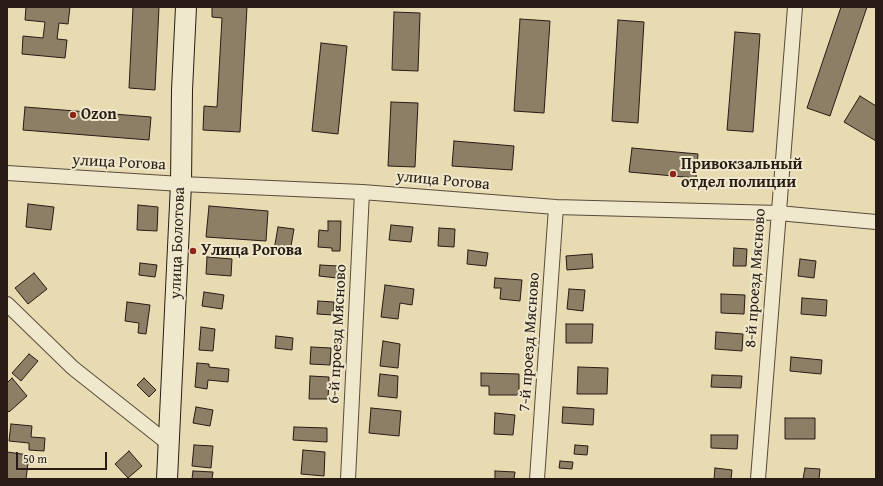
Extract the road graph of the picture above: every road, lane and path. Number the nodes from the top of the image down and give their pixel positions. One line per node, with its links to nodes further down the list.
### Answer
1 (186, 7): 4 (street, улица Болотова)
2 (795, 7): 7 (street, 8-й проезд Мясново)
3 (7, 173): 4 (street, улица Рогова)
4 (180, 184): 5 (street, улица Рогова); 10 (street, улица Болотова)
5 (362, 192): 6 (street, улица Рогова); 12 (street, 6-й проезд Мясново)
6 (556, 207): 7 (street, улица Рогова); 13 (street, 7-й проезд Мясново)
7 (778, 214): 8 (street, улица Рогова); 14 (street, 8-й проезд Мясново)
8 (876, 222)
9 (7, 304): 10 (street)
10 (169, 444): 11 (street, улица Болотова)
11 (167, 479)
12 (348, 479)
13 (537, 479)
14 (758, 479)

